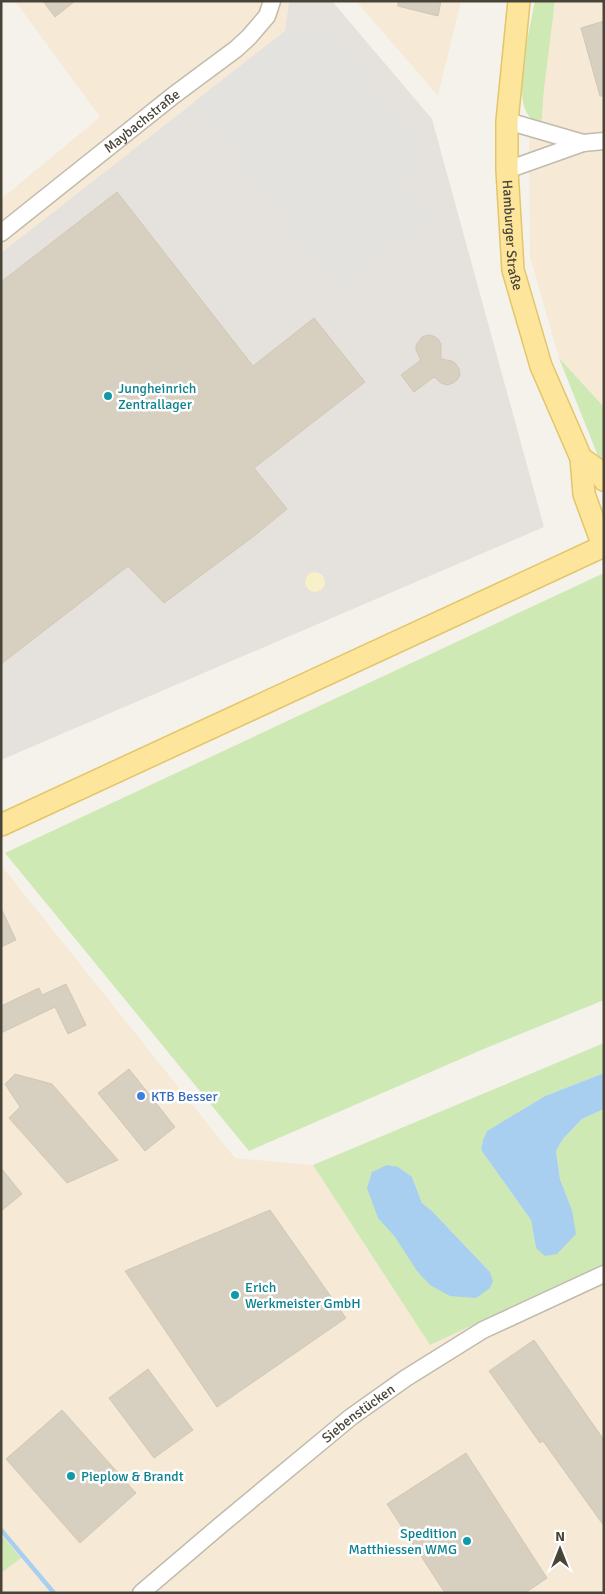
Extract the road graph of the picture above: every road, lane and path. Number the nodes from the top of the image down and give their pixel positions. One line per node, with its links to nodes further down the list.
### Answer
1 (272, 1): 7 (street, Maybachstraße)
2 (519, 1): 3 (main road, Hamburger Straße)
3 (507, 121): 5 (street); 6 (main road, Hamburger Straße)
4 (604, 140): 5 (street)
5 (583, 142): 6 (street)
6 (507, 170): 8 (main road, Hamburger Straße)
7 (1, 233)
8 (581, 458): 9 (main road, Hamburger Straße); 10 (main road, Hamburger Straße)
9 (604, 480)
10 (603, 546): 11 (main road)
11 (1, 825)
12 (604, 1274): 13 (street, Siebenstücken)
13 (141, 1593)

